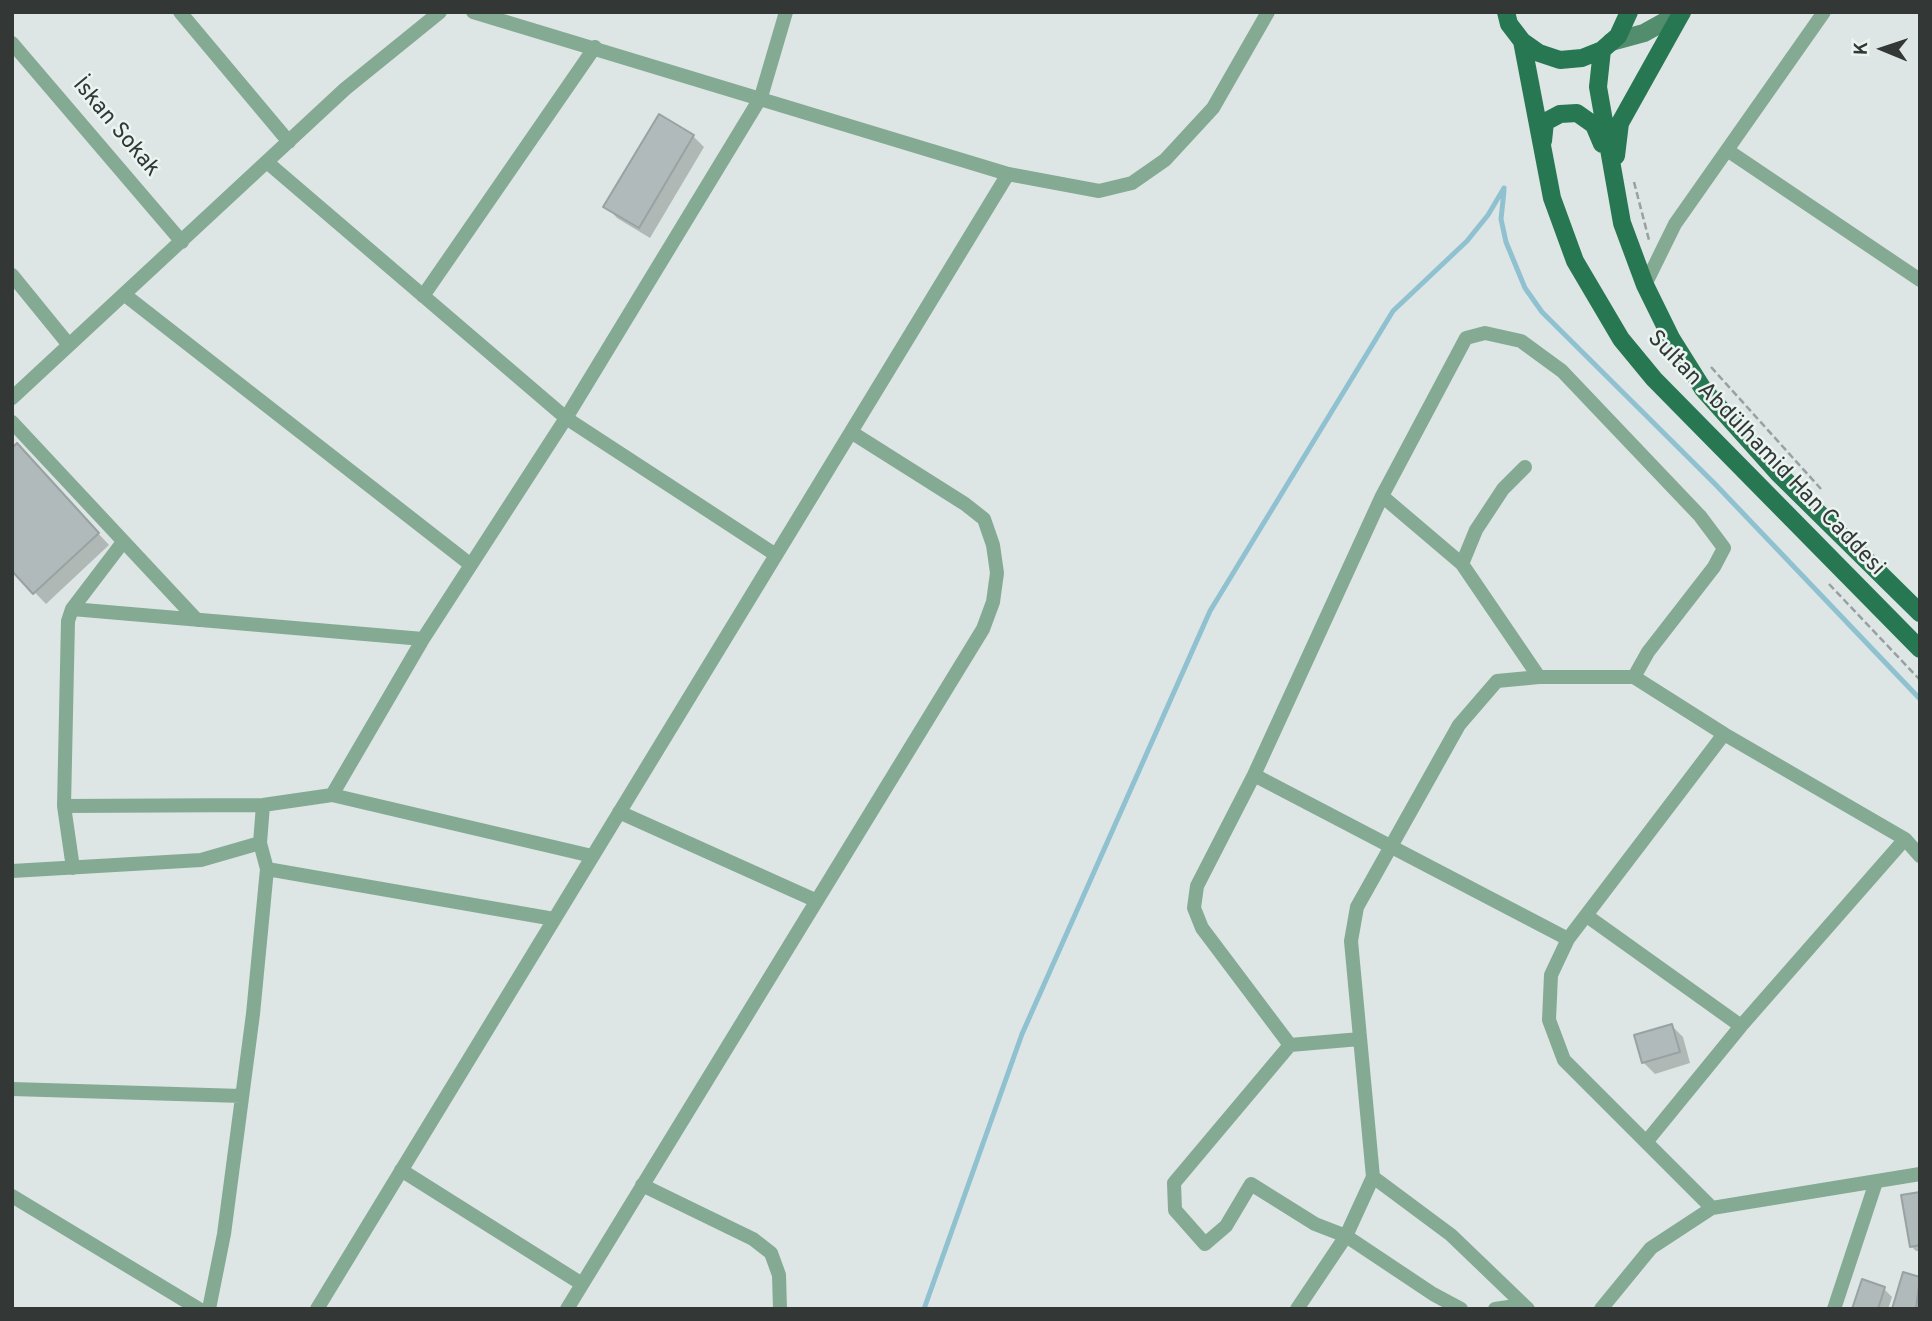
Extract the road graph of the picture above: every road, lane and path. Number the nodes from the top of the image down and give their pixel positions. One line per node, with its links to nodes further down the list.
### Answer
1 (180, 12): 15 (street)
2 (440, 12): 15 (street)
3 (473, 12): 13 (street)
4 (786, 12): 14 (street)
5 (1268, 12): 20 (street)
6 (1506, 12): 10 (main road)
7 (1629, 12): 12 (main road)
8 (1682, 12): 12 (main road); 19 (main road)
9 (1824, 12): 17 (street)
10 (1522, 41): 12 (main road); 16 (main road, Sultan Abdülhamid Han Caddesi)
11 (12, 43): 22 (street, İskan Sokak)
12 (1606, 46): 19 (main road, Sultan Abdülhamid Han Caddesi)
13 (595, 47): 14 (street); 28 (street)
14 (761, 97): 20 (street); 32 (street)
15 (289, 142): 18 (street)
16 (1542, 144): 19 (main road); 46 (main road, Sultan Abdülhamid Han Caddesi)
17 (1727, 150): 23 (street); 25 (street)
18 (268, 163): 22 (street); 28 (street)
19 (1614, 173): 26 (main road, Sultan Abdülhamid Han Caddesi)
20 (1008, 174): 34 (street)
21 (1633, 177): 23 (path)
22 (182, 243): 27 (street)
23 (1656, 262): 26 (street)
24 (12, 275): 29 (street)
25 (1920, 280)
26 (1645, 285): 43 (main road, Sultan Abdülhamid Han Caddesi)
27 (125, 295): 29 (street); 41 (street)
28 (423, 296): 32 (street)
29 (69, 345): 31 (street)
30 (1706, 361): 36 (path)
31 (12, 398)
32 (566, 418): 39 (street); 41 (street)
33 (12, 422): 38 (street)
34 (851, 432): 39 (street); 63 (street)
35 (1525, 467): 40 (street)
36 (1825, 494)
37 (1382, 496): 40 (street); 48 (street); 50 (street)
38 (123, 542): 42 (street); 44 (street)
39 (776, 555): 54 (street)
40 (1462, 564): 47 (street)
41 (471, 565): 45 (street)
42 (72, 609): 44 (street); 53 (street)
43 (1920, 613)
44 (197, 620): 45 (street)
45 (424, 639): 51 (street)
46 (1920, 649)
47 (1539, 677): 48 (street); 57 (street)
48 (1634, 677): 49 (street)
49 (1724, 734): 55 (street); 64 (street)
50 (1254, 775): 57 (street); 69 (street)
51 (331, 795): 52 (street); 58 (street)
52 (263, 805): 53 (street); 56 (street)
53 (64, 806): 60 (street)
54 (619, 812): 58 (street); 63 (street)
55 (1905, 839): 59 (street); 67 (street)
56 (260, 844): 60 (street); 61 (street)
57 (1391, 845): 66 (street); 68 (street)
58 (592, 856): 65 (street)
59 (1920, 856)
60 (73, 868): 62 (street)
61 (267, 869): 65 (street); 71 (street)
62 (12, 872)
63 (817, 901): 77 (street)
64 (1587, 916): 66 (street); 67 (street)
65 (554, 919): 73 (street)
66 (1569, 939): 72 (street)
67 (1741, 1026): 72 (street)
68 (1360, 1039): 69 (street); 75 (street)
69 (1290, 1045): 80 (street)
70 (12, 1089): 71 (street)
71 (242, 1096): 84 (street)
72 (1647, 1141): 79 (street)
73 (401, 1170): 81 (street); 85 (street)
74 (1920, 1174): 76 (street)
75 (1373, 1178): 80 (street); 82 (street)
76 (1876, 1182): 79 (street); 92 (street)
77 (642, 1185): 81 (street); 87 (street)
78 (12, 1196): 83 (street)
79 (1712, 1208): 91 (street)
80 (1346, 1236): 88 (street); 89 (street)
81 (582, 1284): 86 (street)
82 (1525, 1307): 90 (street)
83 (199, 1309)
84 (209, 1309)
85 (317, 1309)
86 (567, 1309)
87 (780, 1309)
88 (1297, 1309)
89 (1461, 1309)
90 (1495, 1309)
91 (1601, 1309)
92 (1834, 1309)

